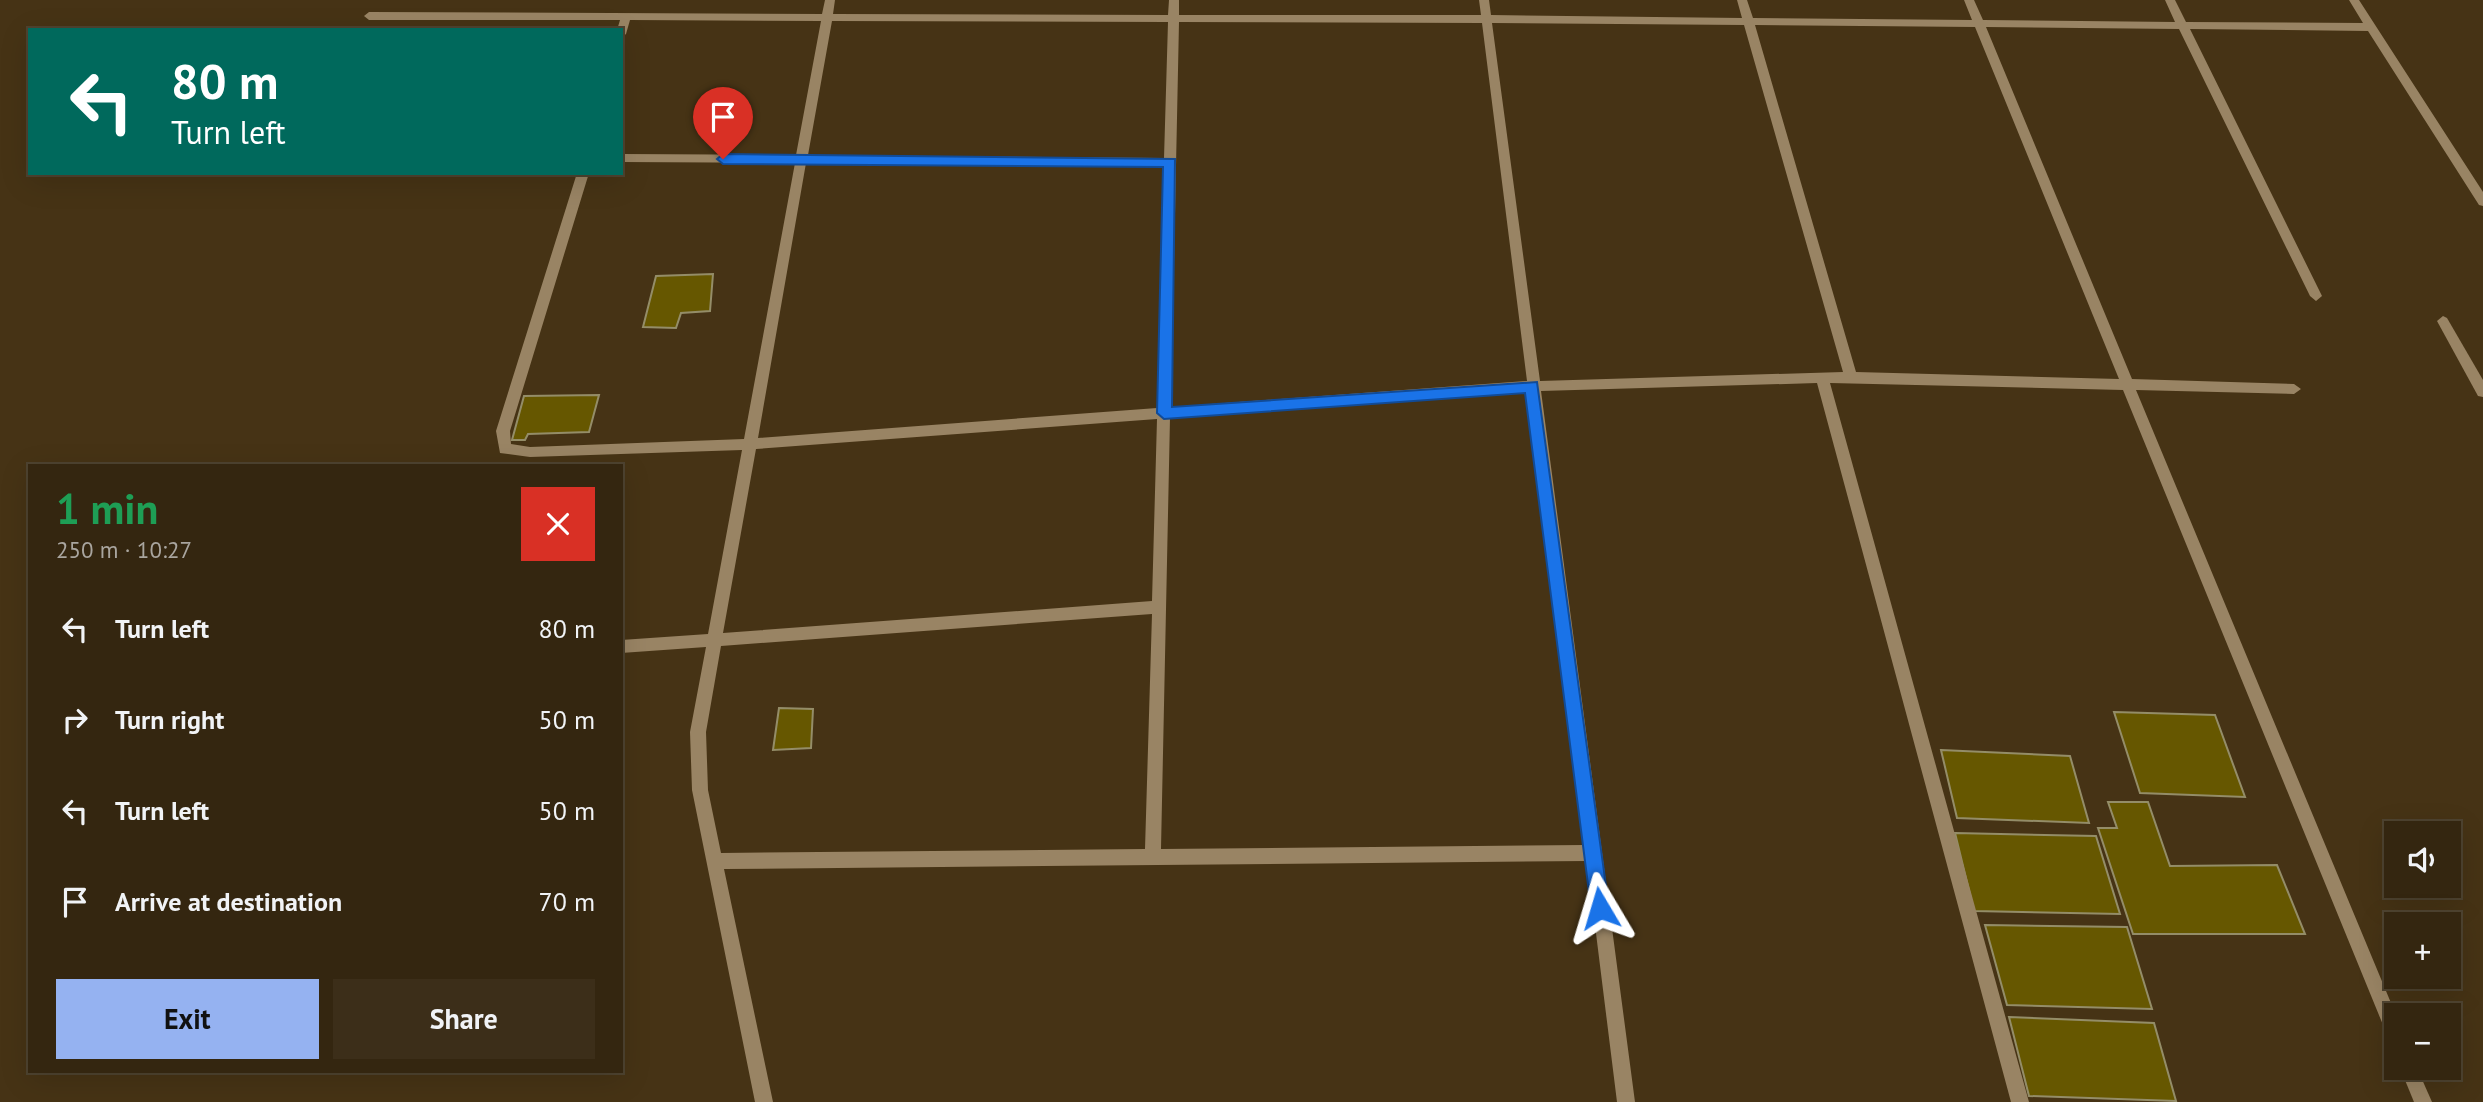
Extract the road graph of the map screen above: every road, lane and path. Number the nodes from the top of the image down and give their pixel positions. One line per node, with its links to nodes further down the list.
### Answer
1 (830, 0): 10 (street)
2 (1174, 0): 11 (street)
3 (1484, 0): 12 (street)
4 (1742, 0): 13 (street)
5 (1969, 0): 14 (street)
6 (2169, 0): 15 (street)
7 (2354, 0): 16 (street)
8 (369, 16): 9 (street)
9 (626, 17): 10 (street); 17 (street)
10 (827, 17): 11 (street); 19 (street)
11 (1173, 18): 12 (street); 20 (street)
12 (1487, 19): 13 (street); 28 (street)
13 (1748, 21): 14 (street); 25 (street)
14 (1978, 23): 15 (street); 27 (street)
15 (2182, 25): 16 (street); 23 (street)
16 (2371, 27): 22 (street)
17 (623, 28)
18 (623, 158): 19 (street)
19 (800, 160): 20 (street); 32 (street)
20 (1170, 162): 31 (street)
21 (582, 175): 32 (street)
22 (2483, 202)
23 (2316, 296)
24 (2443, 321): 30 (street)
25 (1851, 377): 26 (street); 27 (street)
26 (1822, 378): 28 (street); 43 (street)
27 (2127, 385): 29 (street); 39 (street)
28 (1532, 386): 31 (street); 36 (street)
29 (2294, 389)
30 (2483, 392)
31 (1164, 413): 32 (street); 33 (street)
32 (748, 444): 34 (street)
33 (1159, 607): 34 (street); 37 (street)
34 (714, 640): 35 (street); 38 (street)
35 (623, 647)
36 (1593, 853): 37 (street); 42 (street)
37 (1153, 857): 38 (street)
38 (715, 861): 41 (street)
39 (2384, 1007)
40 (2414, 1080): 44 (street)
41 (764, 1102)
42 (1626, 1102)
43 (2020, 1102)
44 (2423, 1102)

